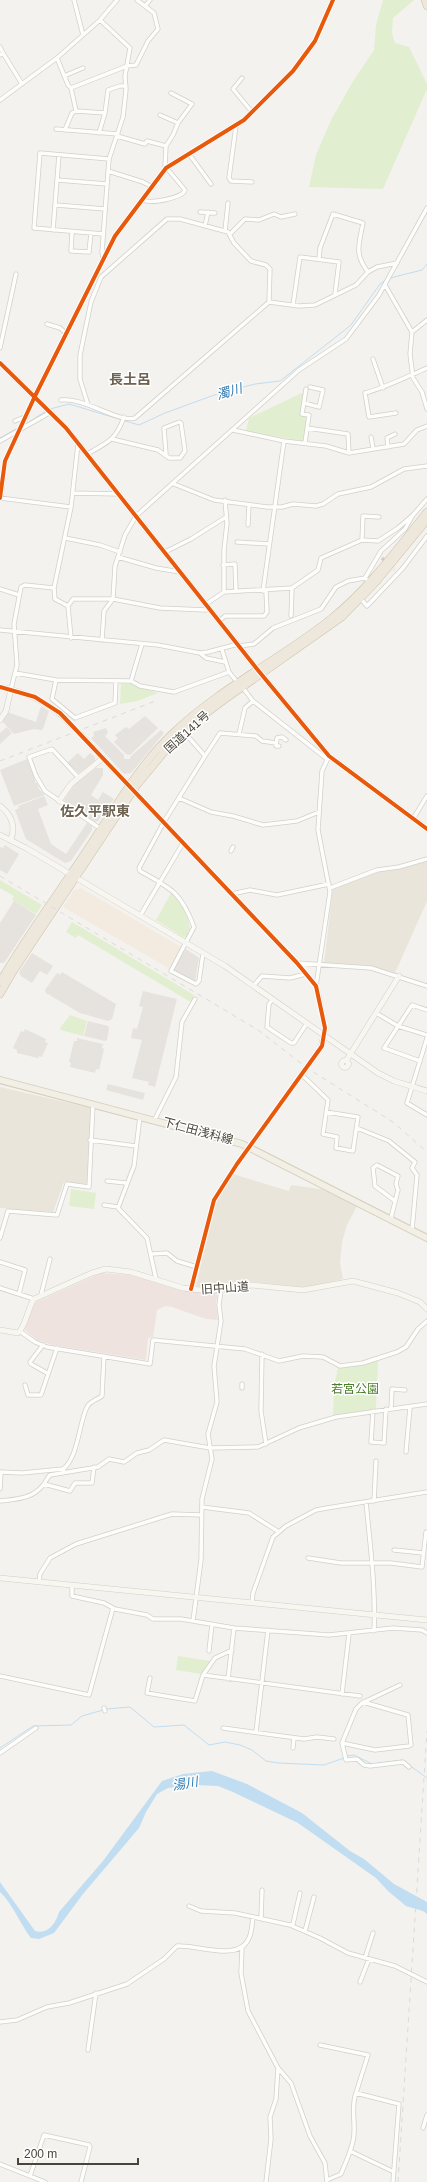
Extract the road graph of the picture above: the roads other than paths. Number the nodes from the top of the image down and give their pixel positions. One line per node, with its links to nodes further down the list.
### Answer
1 (74, 0): 10 (street)
2 (117, 0): 9 (street)
3 (137, 0): 7 (street)
4 (150, 0): 7 (street)
5 (334, 0): 24 (street)
6 (425, 0): 8 (highway)
7 (145, 6): 14 (street)
8 (427, 6)
9 (100, 20): 10 (street); 14 (street)
10 (83, 35): 13 (street)
11 (0, 47): 12 (street)
12 (1, 54): 18 (street)
13 (57, 58): 16 (street); 18 (street)
14 (127, 66): 19 (street); 20 (street)
15 (83, 68): 16 (street)
16 (64, 76): 20 (street)
17 (242, 78): 24 (street)
18 (22, 84): 22 (street)
19 (126, 86): 25 (street); 32 (street)
20 (71, 88): 23 (street)
21 (171, 93): 27 (street)
22 (0, 100)
23 (76, 111): 25 (street); 30 (street)
24 (252, 112): 28 (street)
25 (105, 113): 31 (street)
26 (160, 115): 27 (street)
27 (178, 123): 33 (street)
28 (236, 126): 34 (street); 40 (street)
29 (56, 129): 30 (street)
30 (65, 130): 31 (street)
31 (99, 133): 32 (street)
32 (118, 135): 33 (street); 36 (street)
33 (166, 146): 37 (street)
34 (189, 154): 37 (street); 42 (street)
35 (60, 155): 36 (street); 39 (street); 54 (street)
36 (109, 159): 38 (street)
37 (166, 168): 43 (street); 44 (street)
38 (108, 171): 41 (street); 43 (street)
39 (58, 180): 41 (street); 46 (street)
40 (252, 182)
41 (107, 184): 48 (street)
42 (212, 184)
43 (152, 187): 44 (street)
44 (143, 200): 60 (street)
45 (228, 203): 55 (street)
46 (56, 205): 48 (street); 54 (street)
47 (427, 208): 62 (street)
48 (105, 209): 58 (street)
49 (200, 212): 50 (street)
50 (208, 212): 51 (street); 53 (street)
51 (215, 213)
52 (295, 214): 59 (street)
53 (205, 226): 55 (street); 66 (street)
54 (53, 230): 56 (street)
55 (225, 231): 59 (street)
56 (72, 232): 57 (street); 57 (street)
57 (91, 233): 58 (street)
58 (103, 234): 60 (street)
59 (230, 234): 69 (street)
60 (103, 258): 65 (street)
61 (319, 259): 63 (street); 68 (street); 70 (street)
62 (397, 263): 63 (street); 67 (street)
63 (368, 272): 68 (street)
64 (16, 274): 75 (street)
65 (96, 275): 66 (street); 74 (street)
66 (100, 277): 86 (street)
67 (385, 285): 73 (street); 96 (street)
68 (335, 294): 70 (street)
69 (269, 302): 70 (street); 91 (street)
70 (293, 305)
71 (427, 320): 73 (street)
72 (47, 324): 74 (street)
73 (412, 332): 79 (street)
74 (67, 334): 83 (street)
75 (0, 348)
76 (373, 359): 81 (street)
77 (0, 363): 83 (street)
78 (427, 368): 79 (street)
79 (413, 374): 81 (street); 87 (street)
80 (310, 387): 85 (street)
81 (383, 388): 89 (street)
82 (306, 389): 85 (street)
83 (35, 396): 88 (street); 90 (street)
84 (61, 400): 86 (street)
85 (304, 403): 95 (street)
86 (88, 405): 91 (street)
87 (427, 409)
88 (49, 410): 94 (street); 103 (street)
89 (396, 413)
90 (26, 417): 92 (street); 94 (street)
91 (124, 417): 99 (street)
92 (15, 421)
93 (427, 426): 104 (street)
94 (22, 428): 100 (street); 110 (street)
95 (307, 428): 102 (street); 106 (street)
96 (233, 430): 101 (street); 111 (street)
97 (395, 434): 104 (street)
98 (371, 437): 105 (street)
99 (112, 439): 107 (street); 108 (street)
100 (0, 440)
101 (284, 441): 102 (street); 119 (street)
102 (305, 443): 106 (street)
103 (78, 444): 107 (street); 112 (street)
104 (388, 447): 105 (street)
105 (373, 448): 106 (street)
106 (349, 453)
107 (87, 454): 113 (street)
108 (166, 454): 108 (street)
109 (427, 466): 119 (street)
110 (2, 468): 114 (street)
111 (174, 484): 116 (street); 122 (street)
112 (73, 493): 113 (street); 118 (street)
113 (119, 494): 122 (street)
114 (0, 498): 118 (street)
115 (427, 499): 121 (street)
116 (225, 500): 117 (street); 123 (street)
117 (249, 505): 119 (street); 126 (street)
118 (71, 507): 129 (street)
119 (276, 507): 132 (street)
120 (427, 512): 127 (highway, 国道141号)
121 (413, 515): 127 (street); 130 (street)
122 (136, 516): 133 (street); 134 (street)
123 (226, 517): 134 (street); 138 (street)
124 (379, 517): 130 (street)
125 (427, 520): 151 (highway, 国道141号)
126 (248, 525)
127 (408, 531): 135 (street); 142 (highway, 国道141号)
128 (427, 536): 141 (street)
129 (65, 538): 133 (street); 143 (street)
130 (362, 540): 144 (street)
131 (237, 542): 132 (street)
132 (269, 544): 147 (street)
133 (120, 552): 136 (street)
134 (165, 552): 140 (street)
135 (378, 555): 137 (street); 142 (street)
136 (118, 557): 140 (street); 150 (street)
137 (382, 558)
138 (223, 565): 146 (street); 148 (street)
139 (394, 570): 141 (street)
140 (180, 572): 153 (street)
141 (398, 573): 151 (street)
142 (367, 580): 161 (street); 166 (highway, 国道141号)
143 (54, 588): 149 (street); 152 (street)
144 (292, 588): 147 (street); 154 (street)
145 (0, 589): 149 (street)
146 (236, 591): 147 (street); 148 (street)
147 (265, 591): 155 (street)
148 (224, 592): 153 (street)
149 (19, 595): 157 (street)
150 (113, 599): 152 (street); 153 (street); 159 (street)
151 (361, 599): 166 (highway, 国道141号)
152 (68, 606): 158 (street)
153 (208, 606): 155 (street)
154 (291, 616)
155 (219, 621): 161 (street)
156 (0, 630): 157 (street)
157 (14, 632): 158 (street); 167 (street)
158 (71, 638): 159 (street)
159 (102, 640): 160 (street)
160 (142, 644): 163 (street); 170 (street)
161 (239, 645): 162 (street); 166 (street)
162 (222, 650): 163 (street); 164 (street)
163 (200, 652): 164 (street)
164 (224, 662): 165 (street)
165 (229, 672): 170 (street); 171 (street)
166 (259, 672): 171 (highway, 国道141号); 181 (street)
167 (15, 673): 168 (street); 173 (street)
168 (56, 680): 169 (street); 169 (street)
169 (116, 681): 170 (street)
170 (131, 681)
171 (241, 685): 174 (street); 176 (highway, 国道141号); 183 (highway, 国道141号)
172 (0, 687): 173 (street)
173 (11, 689): 175 (street); 180 (street, bridge)
174 (252, 701): 177 (street); 181 (street)
175 (0, 720)
176 (184, 732): 179 (street); 183 (highway, 国道141号)
177 (239, 734): 178 (street); 179 (street)
178 (286, 740)
179 (205, 756): 185 (street)
180 (103, 758): 182 (street); 183 (street)
181 (328, 758): 188 (street); 189 (street)
182 (79, 778): 186 (street); 186 (street)
183 (132, 789): 190 (street); 191 (highway, 国道141号); 199 (highway, 国道141号)
184 (427, 796): 189 (street)
185 (179, 798): 188 (street); 190 (street)
186 (59, 801): 191 (street)
187 (0, 806): 194 (street)
188 (319, 812): 201 (street)
189 (413, 819): 192 (street)
190 (164, 823): 195 (street); 200 (street)
191 (101, 829): 199 (highway, 国道141号)
192 (427, 829)
193 (0, 835): 194 (street)
194 (11, 839): 199 (street)
195 (183, 843): 200 (street); 202 (street)
196 (233, 847): 197 (street)
197 (231, 851)
198 (427, 859): 201 (street)
199 (73, 877): 203 (street); 210 (highway, 国道141号); 214 (highway, 国道141号)
200 (160, 882): 203 (street); 204 (street)
201 (330, 886): 202 (street); 207 (street)
202 (232, 894): 206 (street)
203 (140, 916): 204 (street)
204 (186, 943): 205 (street); 205 (street)
205 (203, 953): 211 (street)
206 (297, 963): 207 (street); 208 (street)
207 (319, 965): 209 (street); 212 (street)
208 (306, 974): 211 (street); 212 (street)
209 (399, 976): 213 (street); 218 (street)
210 (0, 982)
211 (254, 985): 216 (street)
212 (316, 986): 221 (street)
213 (427, 986)
214 (0, 994)
215 (195, 999): 234 (street)
216 (273, 999): 219 (street); 219 (street)
217 (427, 1010): 220 (street)
218 (376, 1013): 220 (street); 223 (street)
219 (306, 1023): 221 (street)
220 (398, 1026): 222 (street); 224 (street)
221 (324, 1036): 223 (street); 226 (street)
222 (427, 1036): 224 (street)
223 (350, 1054): 225 (street); 228 (street)
224 (420, 1060): 228 (street)
225 (346, 1061)
226 (302, 1075): 231 (street); 238 (street)
227 (0, 1080): 230 (main road, 下仁田浅科線)
228 (413, 1087): 229 (street); 232 (street)
229 (427, 1091)
230 (94, 1103): 233 (main road, 下仁田浅科線); 236 (street)
231 (326, 1112): 235 (street); 235 (street)
232 (427, 1115)
233 (140, 1116): 234 (main road, 下仁田浅科線); 237 (street)
234 (155, 1119): 238 (main road, 下仁田浅科線)
235 (357, 1128): 245 (street)
236 (90, 1140): 237 (street); 246 (street)
237 (136, 1146): 240 (street)
238 (251, 1147): 244 (main road, 下仁田浅科線); 251 (street)
239 (107, 1181): 240 (street)
240 (126, 1183): 243 (street)
241 (395, 1201): 241 (street); 244 (street)
242 (104, 1205): 243 (street)
243 (118, 1207): 248 (street)
244 (391, 1218): 245 (main road, 下仁田浅科線)
245 (412, 1230): 247 (main road, 下仁田浅科線)
246 (0, 1238)
247 (427, 1238)
248 (152, 1254): 251 (street); 252 (street)
249 (50, 1259): 257 (street)
250 (0, 1262): 256 (street)
251 (197, 1267): 254 (street)
252 (156, 1279): 254 (street, 旧中山道); 257 (street, 旧中山道)
253 (0, 1288): 256 (street)
254 (191, 1289): 255 (street, 旧中山道)
255 (221, 1290): 259 (street, 旧中山道); 265 (street)
256 (19, 1294): 258 (street)
257 (41, 1295): 258 (street, 旧中山道)
258 (34, 1299): 262 (street)
259 (427, 1309)
260 (427, 1321): 266 (street)
261 (0, 1330): 262 (street)
262 (21, 1332): 263 (street)
263 (43, 1345): 264 (street); 268 (street)
264 (57, 1348): 267 (street); 268 (street)
265 (216, 1348): 266 (street); 267 (street); 276 (street)
266 (262, 1354): 275 (street)
267 (104, 1356): 280 (street)
268 (48, 1373): 269 (street)
269 (25, 1385)
270 (405, 1390): 273 (street)
271 (427, 1404): 272 (street)
272 (410, 1407): 273 (street); 277 (street)
273 (388, 1409): 274 (street); 274 (street)
274 (373, 1411): 275 (street)
275 (266, 1444): 276 (street)
276 (210, 1448): 279 (street); 287 (street)
277 (406, 1452)
278 (376, 1461): 285 (street)
279 (94, 1467): 280 (street); 281 (street)
280 (64, 1471): 281 (street); 282 (street)
281 (44, 1484): 284 (street)
282 (0, 1489)
283 (427, 1492): 285 (street)
284 (0, 1501)
285 (374, 1501): 286 (street)
286 (366, 1502): 289 (street); 294 (street)
287 (202, 1507): 288 (street); 289 (street)
288 (202, 1515): 296 (street); 298 (street)
289 (279, 1532): 299 (street)
290 (426, 1532): 292 (street)
291 (399, 1545): 292 (street)
292 (423, 1553): 294 (street)
293 (308, 1558): 294 (street)
294 (370, 1564): 301 (street)
295 (0, 1578): 296 (street)
296 (38, 1582): 297 (street)
297 (72, 1586): 298 (street); 300 (street)
298 (196, 1597): 299 (street); 303 (street)
299 (252, 1603): 301 (street)
300 (112, 1608): 303 (street); 313 (street)
301 (375, 1615): 302 (street); 307 (street)
302 (427, 1620)
303 (193, 1621): 304 (street)
304 (212, 1624): 305 (street); 311 (street)
305 (234, 1628): 306 (street); 310 (street)
306 (268, 1630): 309 (street); 316 (street)
307 (374, 1631): 308 (street); 309 (street)
308 (427, 1633)
309 (349, 1634): 318 (street)
310 (232, 1650): 312 (street); 315 (street)
311 (209, 1651)
312 (203, 1675): 314 (street); 315 (street)
313 (0, 1676)
314 (150, 1678)
315 (228, 1680): 316 (street)
316 (262, 1684): 318 (street); 323 (street)
317 (400, 1685): 320 (street)
318 (342, 1694): 319 (street)
319 (360, 1696)
320 (363, 1702): 326 (street); 326 (street)
321 (36, 1728): 328 (street)
322 (223, 1728): 323 (street)
323 (256, 1732): 324 (street)
324 (294, 1738): 325 (street); 327 (street)
325 (334, 1739)
326 (342, 1743): 329 (street)
327 (293, 1748)
328 (0, 1752)
329 (409, 1767)
330 (262, 1890): 335 (street)
331 (300, 1893): 336 (street)
332 (314, 1897): 337 (street)
333 (189, 1906): 334 (street)
334 (253, 1917): 335 (street); 339 (street)
335 (261, 1918): 336 (street)
336 (290, 1926): 337 (street)
337 (305, 1931): 340 (street)
338 (372, 1933): 340 (street)
339 (242, 1948): 343 (street); 347 (street)
340 (367, 1958): 341 (street); 342 (street)
341 (360, 1982)
342 (427, 1982)
343 (96, 1993): 344 (street); 346 (street)
344 (0, 2022)
345 (320, 2045): 348 (street)
346 (88, 2050)
347 (278, 2068): 355 (street); 358 (street)
348 (356, 2092): 351 (street); 353 (street)
349 (427, 2115): 350 (street)
350 (423, 2128)
351 (350, 2151): 353 (street); 355 (street)
352 (0, 2164): 354 (street)
353 (394, 2172): 359 (street)
354 (30, 2176): 356 (street); 357 (street)
355 (327, 2181)
356 (45, 2182)
357 (81, 2182)
358 (266, 2182)
359 (393, 2182)

